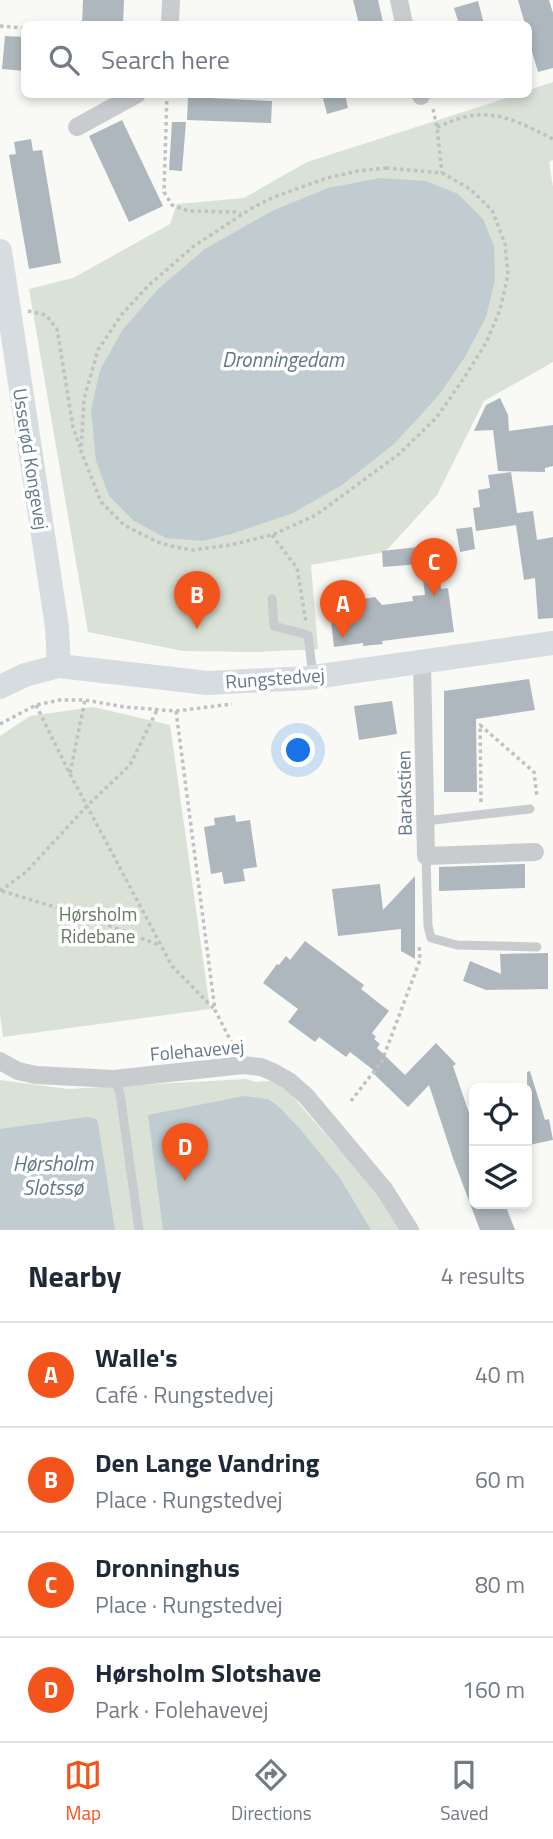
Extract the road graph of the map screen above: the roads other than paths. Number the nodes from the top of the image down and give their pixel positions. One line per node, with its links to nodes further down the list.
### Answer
1 (171, 0): 3 (street)
2 (398, 0): 4 (street)
3 (170, 21)
4 (403, 21)
5 (130, 98): 6 (street)
6 (77, 127)
7 (0, 251): 11 (main road, Usserød Kongevej)
8 (272, 599): 12 (lane)
9 (553, 643): 10 (main road, Rungstedvej)
10 (422, 662): 12 (main road, Rungstedvej); 15 (street, Barakstien)
11 (59, 666): 12 (main road, Rungstedvej); 13 (main road, Rungstedvej)
12 (313, 678)
13 (0, 687)
14 (530, 809): 15 (lane)
15 (425, 821): 17 (street, Barakstien)
16 (535, 852): 17 (street, Barakstien)
17 (426, 856): 18 (lane)
18 (537, 947)
19 (0, 1060): 20 (street, Folehavevej)
20 (114, 1079): 21 (lane); 22 (street, Folehavevej)
21 (139, 1230)
22 (410, 1230)

